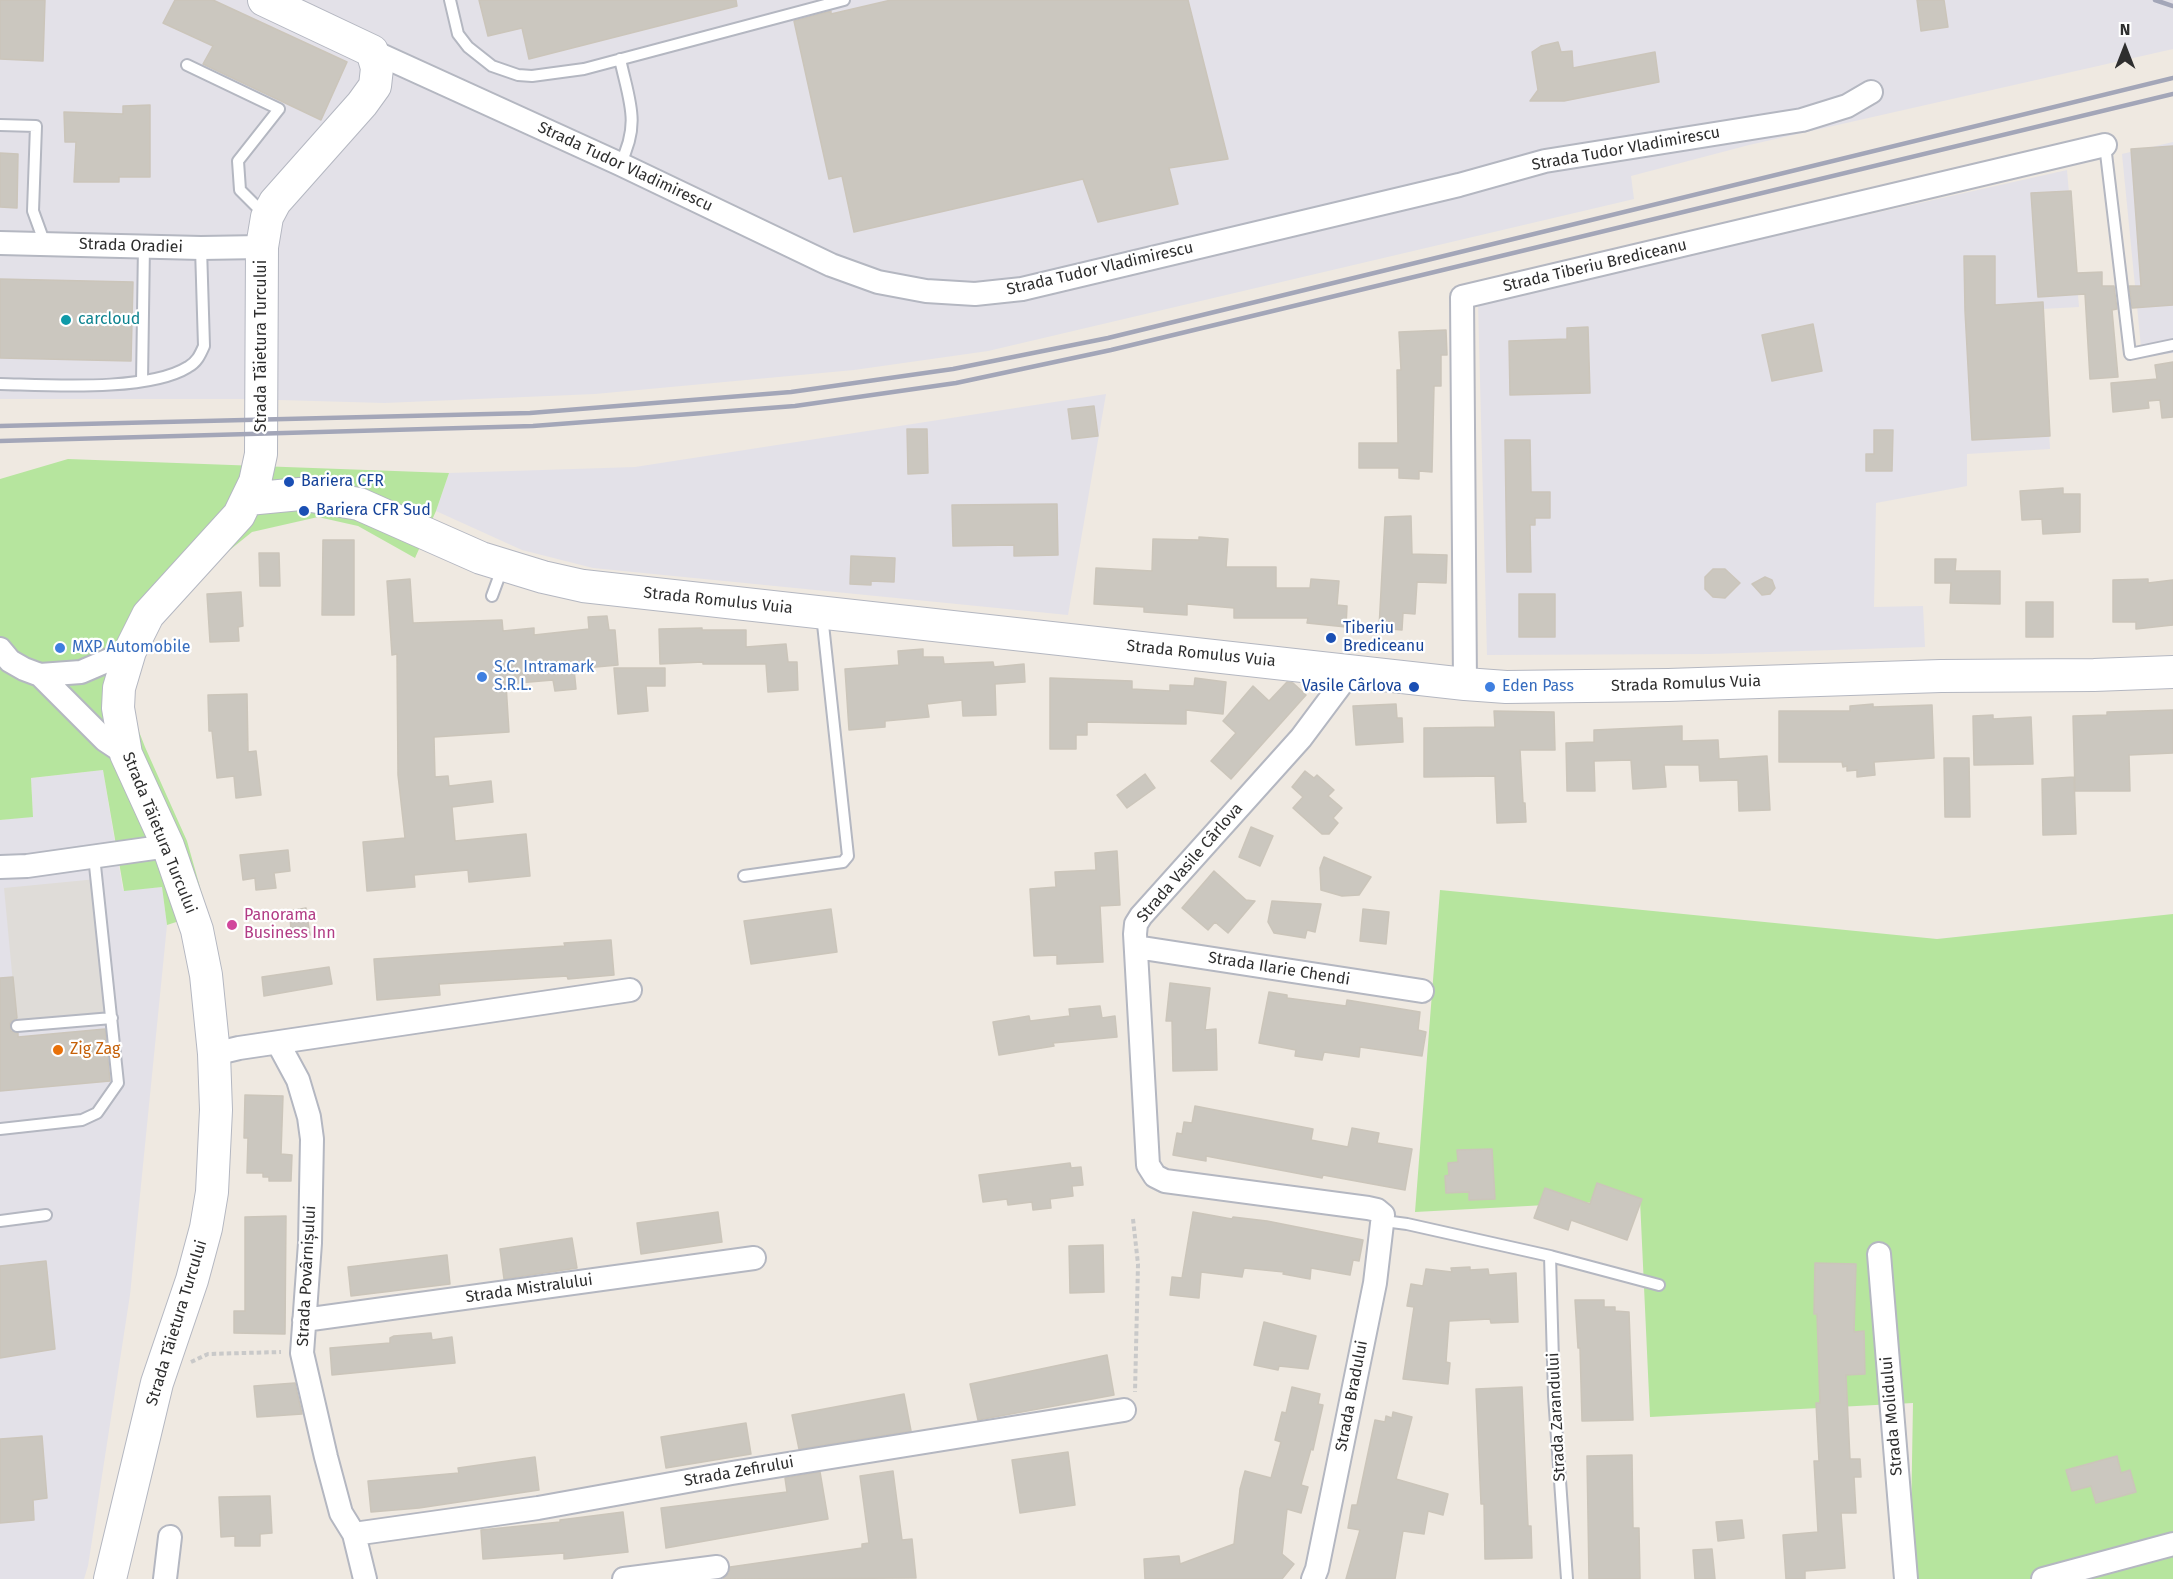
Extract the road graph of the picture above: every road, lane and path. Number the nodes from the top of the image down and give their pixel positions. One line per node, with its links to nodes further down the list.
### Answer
1 (264, 0): 4 (street, Strada Tudor Vladimirescu)
2 (450, 0): 5 (lane)
3 (844, 0): 5 (lane)
4 (372, 51): 10 (street, Strada Tudor Vladimirescu); 11 (street)
5 (620, 59): 10 (lane)
6 (188, 65): 11 (lane)
7 (1871, 92): 10 (street, Strada Tudor Vladimirescu)
8 (0, 125): 13 (lane)
9 (2104, 145): 16 (lane); 28 (street, Strada Tiberiu Brediceanu)
10 (620, 164)
11 (265, 232): 15 (street, Strada Oradiei); 19 (street, Strada Tăietura Turcului)
12 (0, 243): 13 (street, Strada Oradiei)
13 (45, 244): 14 (street, Strada Oradiei)
14 (144, 245): 15 (street, Strada Oradiei); 17 (lane)
15 (201, 248): 17 (lane)
16 (2173, 345)
17 (142, 381): 18 (lane)
18 (0, 384)
19 (248, 499): 20 (street, Strada Romulus Vuia); 24 (street, Strada Tăietura Turcului)
20 (503, 566): 21 (lane); 22 (street, Strada Romulus Vuia)
21 (492, 596)
22 (822, 612): 25 (street, Strada Romulus Vuia); 33 (lane)
23 (0, 649): 27 (street)
24 (130, 651): 27 (street); 29 (street, Strada Tăietura Turcului)
25 (1351, 671): 28 (street, Strada Romulus Vuia); 34 (street, Strada Vasile Cârlova)
26 (2173, 672): 28 (street, Strada Romulus Vuia)
27 (39, 675): 29 (street)
28 (1465, 684)
29 (126, 754): 30 (street, Strada Tăietura Turcului)
30 (168, 846): 31 (street); 40 (street, Strada Tăietura Turcului)
31 (94, 856): 32 (street); 37 (lane)
32 (0, 867)
33 (744, 876)
34 (1136, 947): 36 (street, Strada Ilarie Chendi); 43 (street, Strada Vasile Cârlova)
35 (630, 990): 39 (street)
36 (1422, 991)
37 (112, 1018): 38 (lane); 41 (lane)
38 (17, 1026)
39 (278, 1043): 40 (street); 50 (street, Strada Povârnișului)
40 (214, 1054): 52 (street, Strada Tăietura Turcului)
41 (0, 1129)
42 (46, 1215): 45 (lane)
43 (1382, 1217): 47 (lane); 62 (street, Strada Bradului)
44 (1133, 1219): 53 (path)
45 (0, 1221)
46 (1879, 1254): 64 (street, Strada Molidului)
47 (1550, 1256): 49 (lane); 63 (lane, Strada Zarandului)
48 (754, 1258): 50 (street, Strada Mistralului)
49 (1659, 1285)
50 (304, 1320): 51 (street, Strada Povârnișului)
51 (302, 1353): 52 (path); 54 (street, Strada Povârnișului)
52 (157, 1383): 58 (street, Strada Tăietura Turcului)
53 (1124, 1410): 54 (street, Strada Zefirului)
54 (354, 1534): 60 (street, Strada Povârnișului)
55 (170, 1537): 59 (street)
56 (2173, 1545): 65 (street)
57 (717, 1567): 61 (street)
58 (110, 1579)
59 (165, 1579)
60 (364, 1579)
61 (624, 1579)
62 (1313, 1579)
63 (1567, 1579)
64 (1906, 1579)
65 (2043, 1579)

